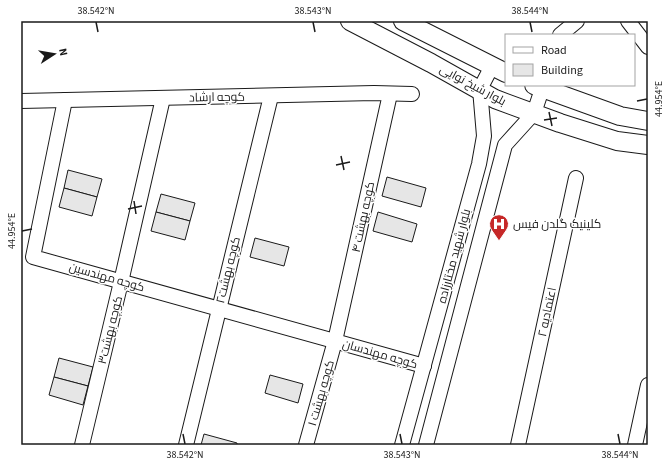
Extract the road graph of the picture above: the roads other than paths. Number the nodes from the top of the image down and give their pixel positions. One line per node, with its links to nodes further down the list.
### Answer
1 (350, 21): 9 (main road, بلوار شیخ نوایی)
2 (403, 21): 7 (main road, بلوار شیخ نوایی)
3 (577, 21): 5 (street)
4 (628, 21): 6 (street)
5 (561, 34)
6 (648, 47)
7 (499, 69): 9 (street)
8 (538, 87): 16 (street, بلوار شهید مختارزاده); 17 (main road)
9 (480, 89): 16 (main road, بلوار شیخ نوایی); 23 (street, بلوار شهید مختارزاده)
10 (390, 94): 11 (street, کوچه ارشاد); 12 (street, کوچه ارشاد); 22 (street, کوچه بهشت ۴)
11 (412, 94)
12 (271, 96): 13 (street, کوچه ارشاد); 21 (street, کوچه بهشت۲)
13 (163, 98): 14 (street, کوچه ارشاد); 20 (street, کوچه بهشت۳)
14 (65, 100): 15 (street, کوچه ارشاد); 20 (street, کوچه مهندسین)
15 (21, 101)
16 (534, 113): 18 (main road, بلوار شیخ نوایی); 29 (street, بلوار شهید مختارزاده)
17 (648, 121)
18 (648, 145)
19 (576, 178): 30 (street, اعتمادیه ۲)
20 (121, 282): 21 (street, کوچه مهندسین); 25 (street, کوچه بهشت۳)
21 (218, 308): 22 (street, کوچه مهندسین); 26 (street, کوچه بهشت۲)
22 (335, 341): 23 (street, کوچه مهندسان); 27 (street, کوچه بهشت ۱)
23 (424, 366): 28 (street, بلوار شهید مختارزاده)
24 (648, 385): 31 (street)
25 (82, 445)
26 (186, 445)
27 (306, 445)
28 (402, 445)
29 (426, 445)
30 (518, 445)
31 (635, 445)

